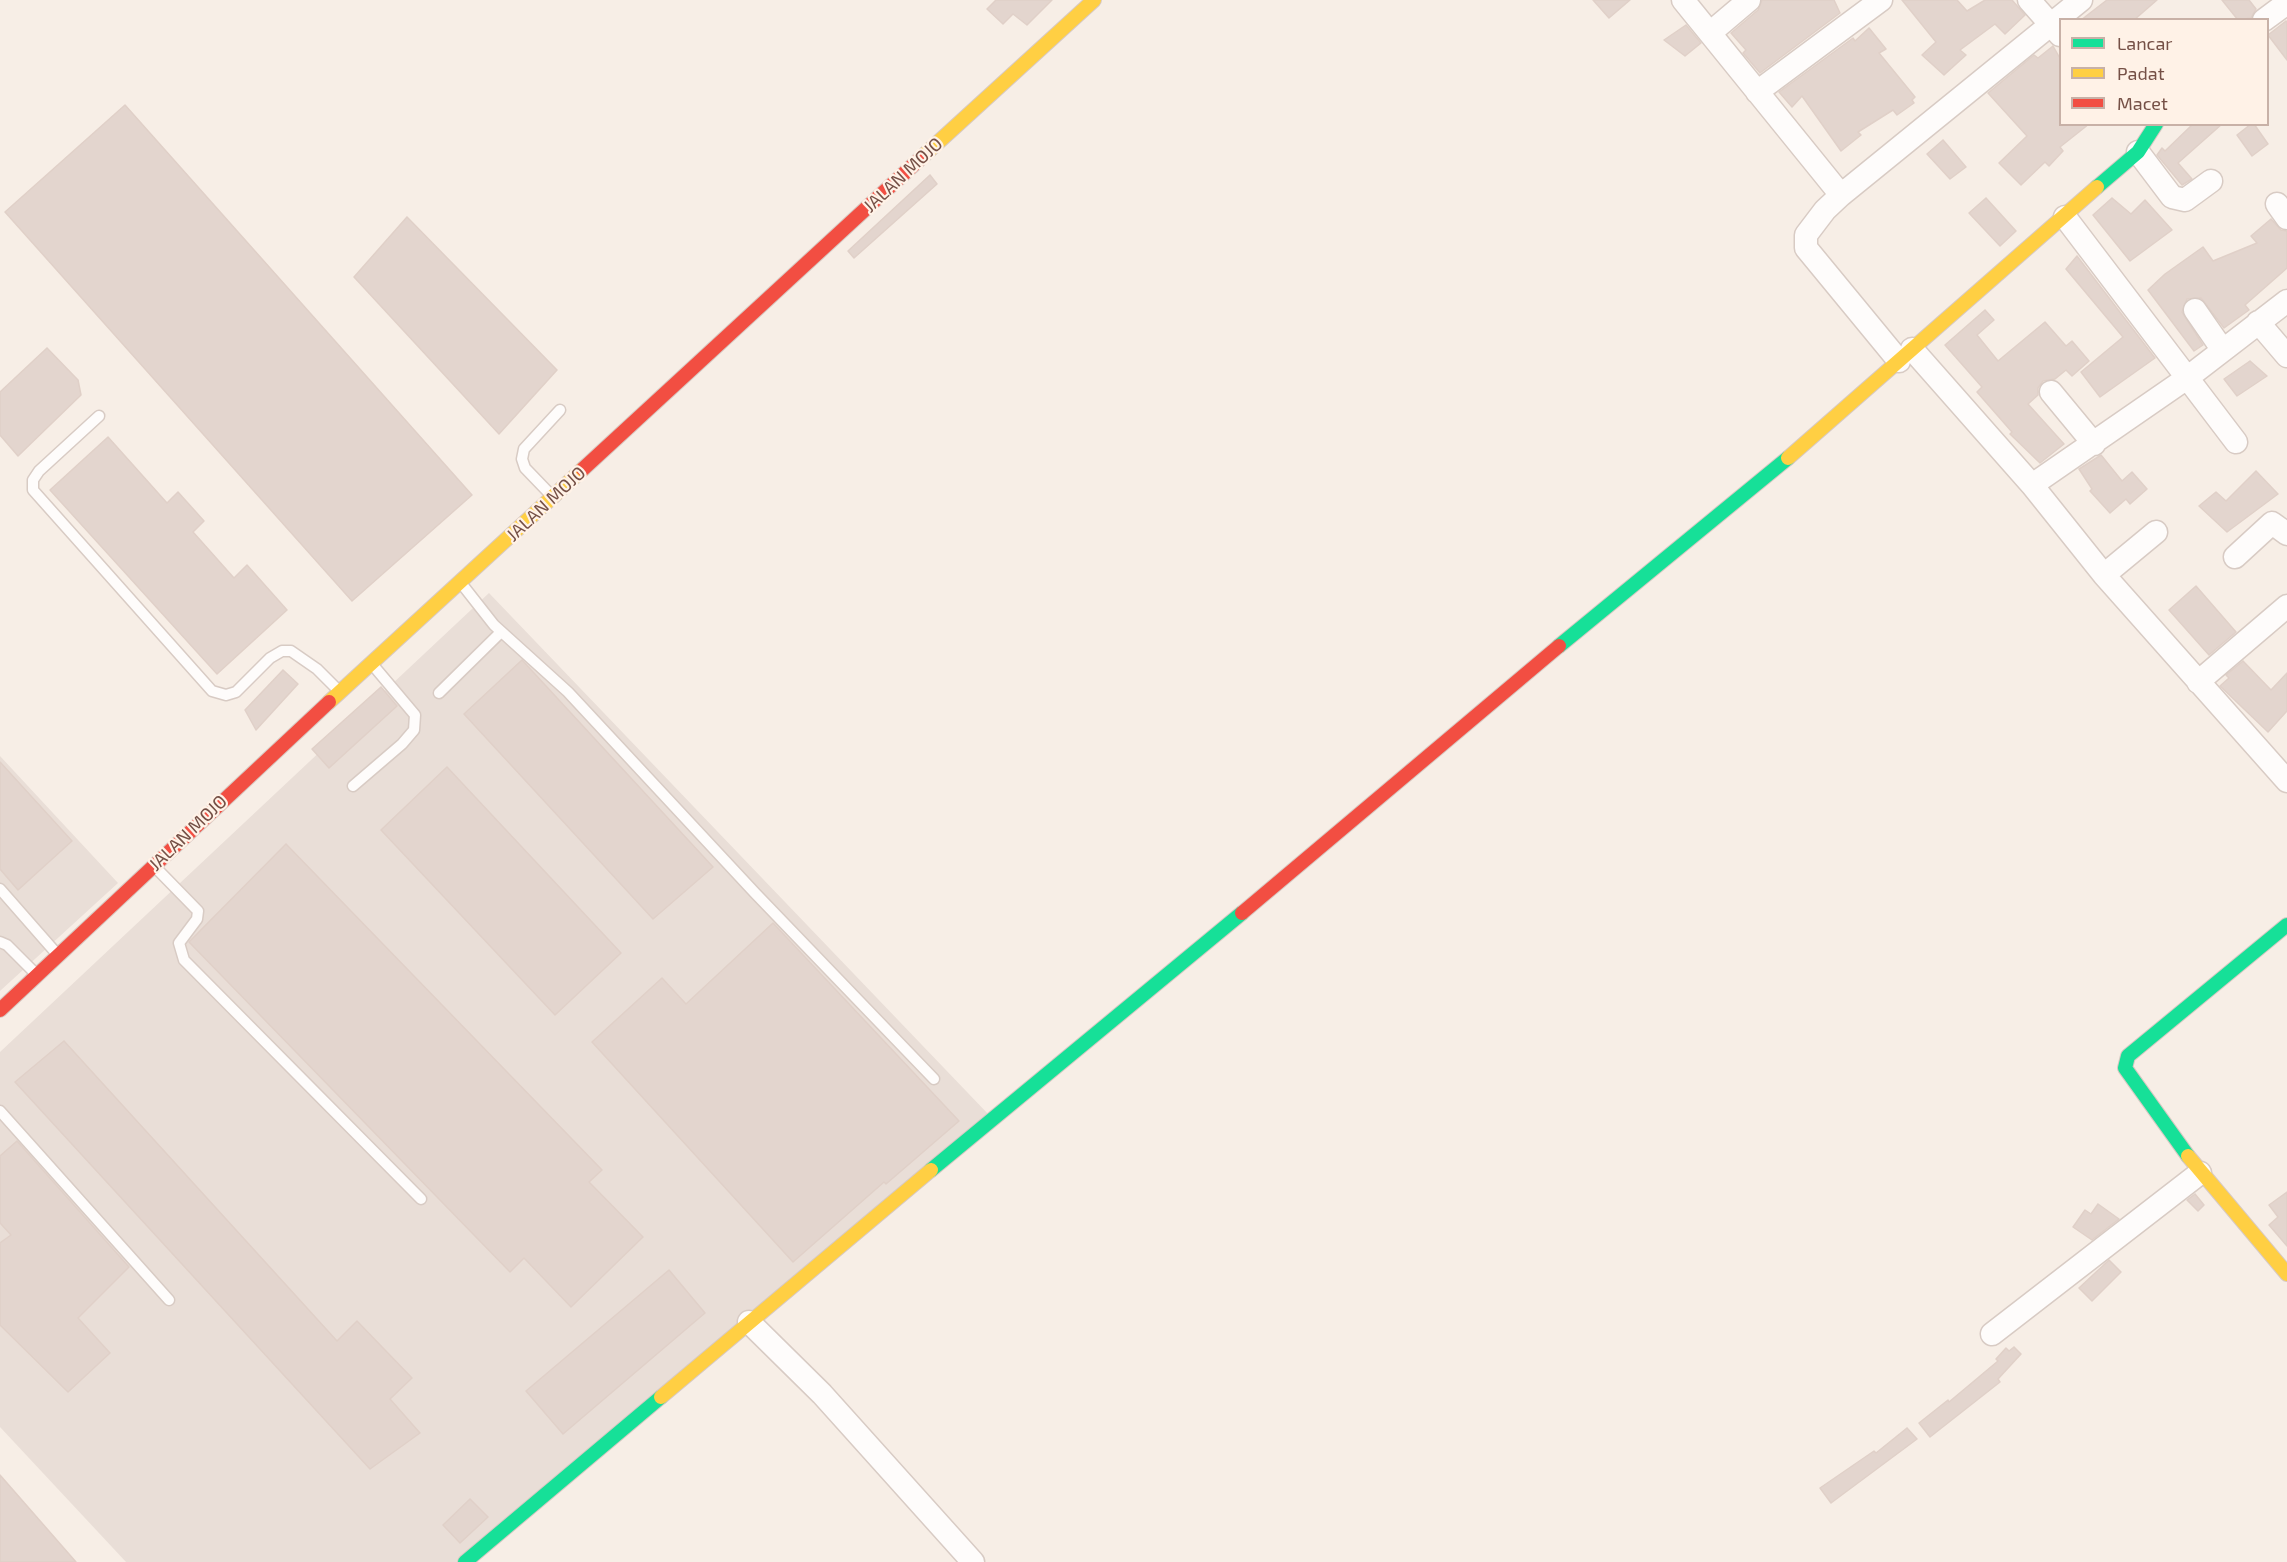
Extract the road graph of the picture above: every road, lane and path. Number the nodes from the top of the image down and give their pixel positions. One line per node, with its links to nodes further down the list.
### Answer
1 (1094, 0): 30 (street, JALAN MOJO)
2 (1683, 0): 11 (street)
3 (1749, 0): 11 (street)
4 (1881, 0): 12 (street)
5 (2029, 0): 10 (street)
6 (2081, 0): 8 (street)
7 (2287, 3): 9 (street)
8 (2065, 18)
9 (2267, 18)
10 (2055, 29): 15 (street)
11 (1710, 33): 12 (street)
12 (1757, 92): 15 (street)
13 (2145, 134): 14 (street); 16 (street)
14 (2211, 181)
15 (1842, 195): 21 (street)
16 (2065, 217): 21 (street); 23 (street)
17 (2287, 301): 19 (street)
18 (2195, 310): 20 (street)
19 (2258, 322): 20 (street); 22 (street)
20 (2222, 349): 23 (street)
21 (1906, 355): 29 (street); 57 (street)
22 (2287, 356)
23 (2187, 378): 27 (street); 28 (street)
24 (2051, 392): 28 (street)
25 (560, 411): 30 (lane)
26 (99, 416): 40 (lane)
27 (2236, 442)
28 (2094, 444): 29 (street)
29 (2032, 485): 34 (street)
30 (554, 497): 35 (street, JALAN MOJO)
31 (2156, 531): 34 (street)
32 (2287, 534): 33 (street)
33 (2235, 557)
34 (2103, 575): 39 (street)
35 (461, 583): 37 (lane); 38 (street, JALAN MOJO)
36 (2287, 606): 39 (street)
37 (501, 632): 41 (lane); 51 (lane)
38 (372, 664): 40 (street, JALAN MOJO); 43 (lane)
39 (2198, 682): 42 (street)
40 (340, 692): 44 (street, JALAN MOJO)
41 (439, 693)
42 (2286, 778)
43 (353, 786)
44 (154, 866): 48 (street, JALAN MOJO); 54 (lane)
45 (0, 889): 48 (lane)
46 (2287, 925): 53 (street)
47 (0, 942): 49 (lane)
48 (59, 956): 49 (street, JALAN MOJO)
49 (37, 976): 50 (street, JALAN MOJO)
50 (0, 1010)
51 (934, 1079)
52 (0, 1111): 56 (lane)
53 (2200, 1173): 55 (street); 58 (street)
54 (421, 1199)
55 (2287, 1274)
56 (169, 1300)
57 (749, 1322): 59 (street); 60 (street)
58 (1992, 1334)
59 (465, 1562)
60 (973, 1562)

